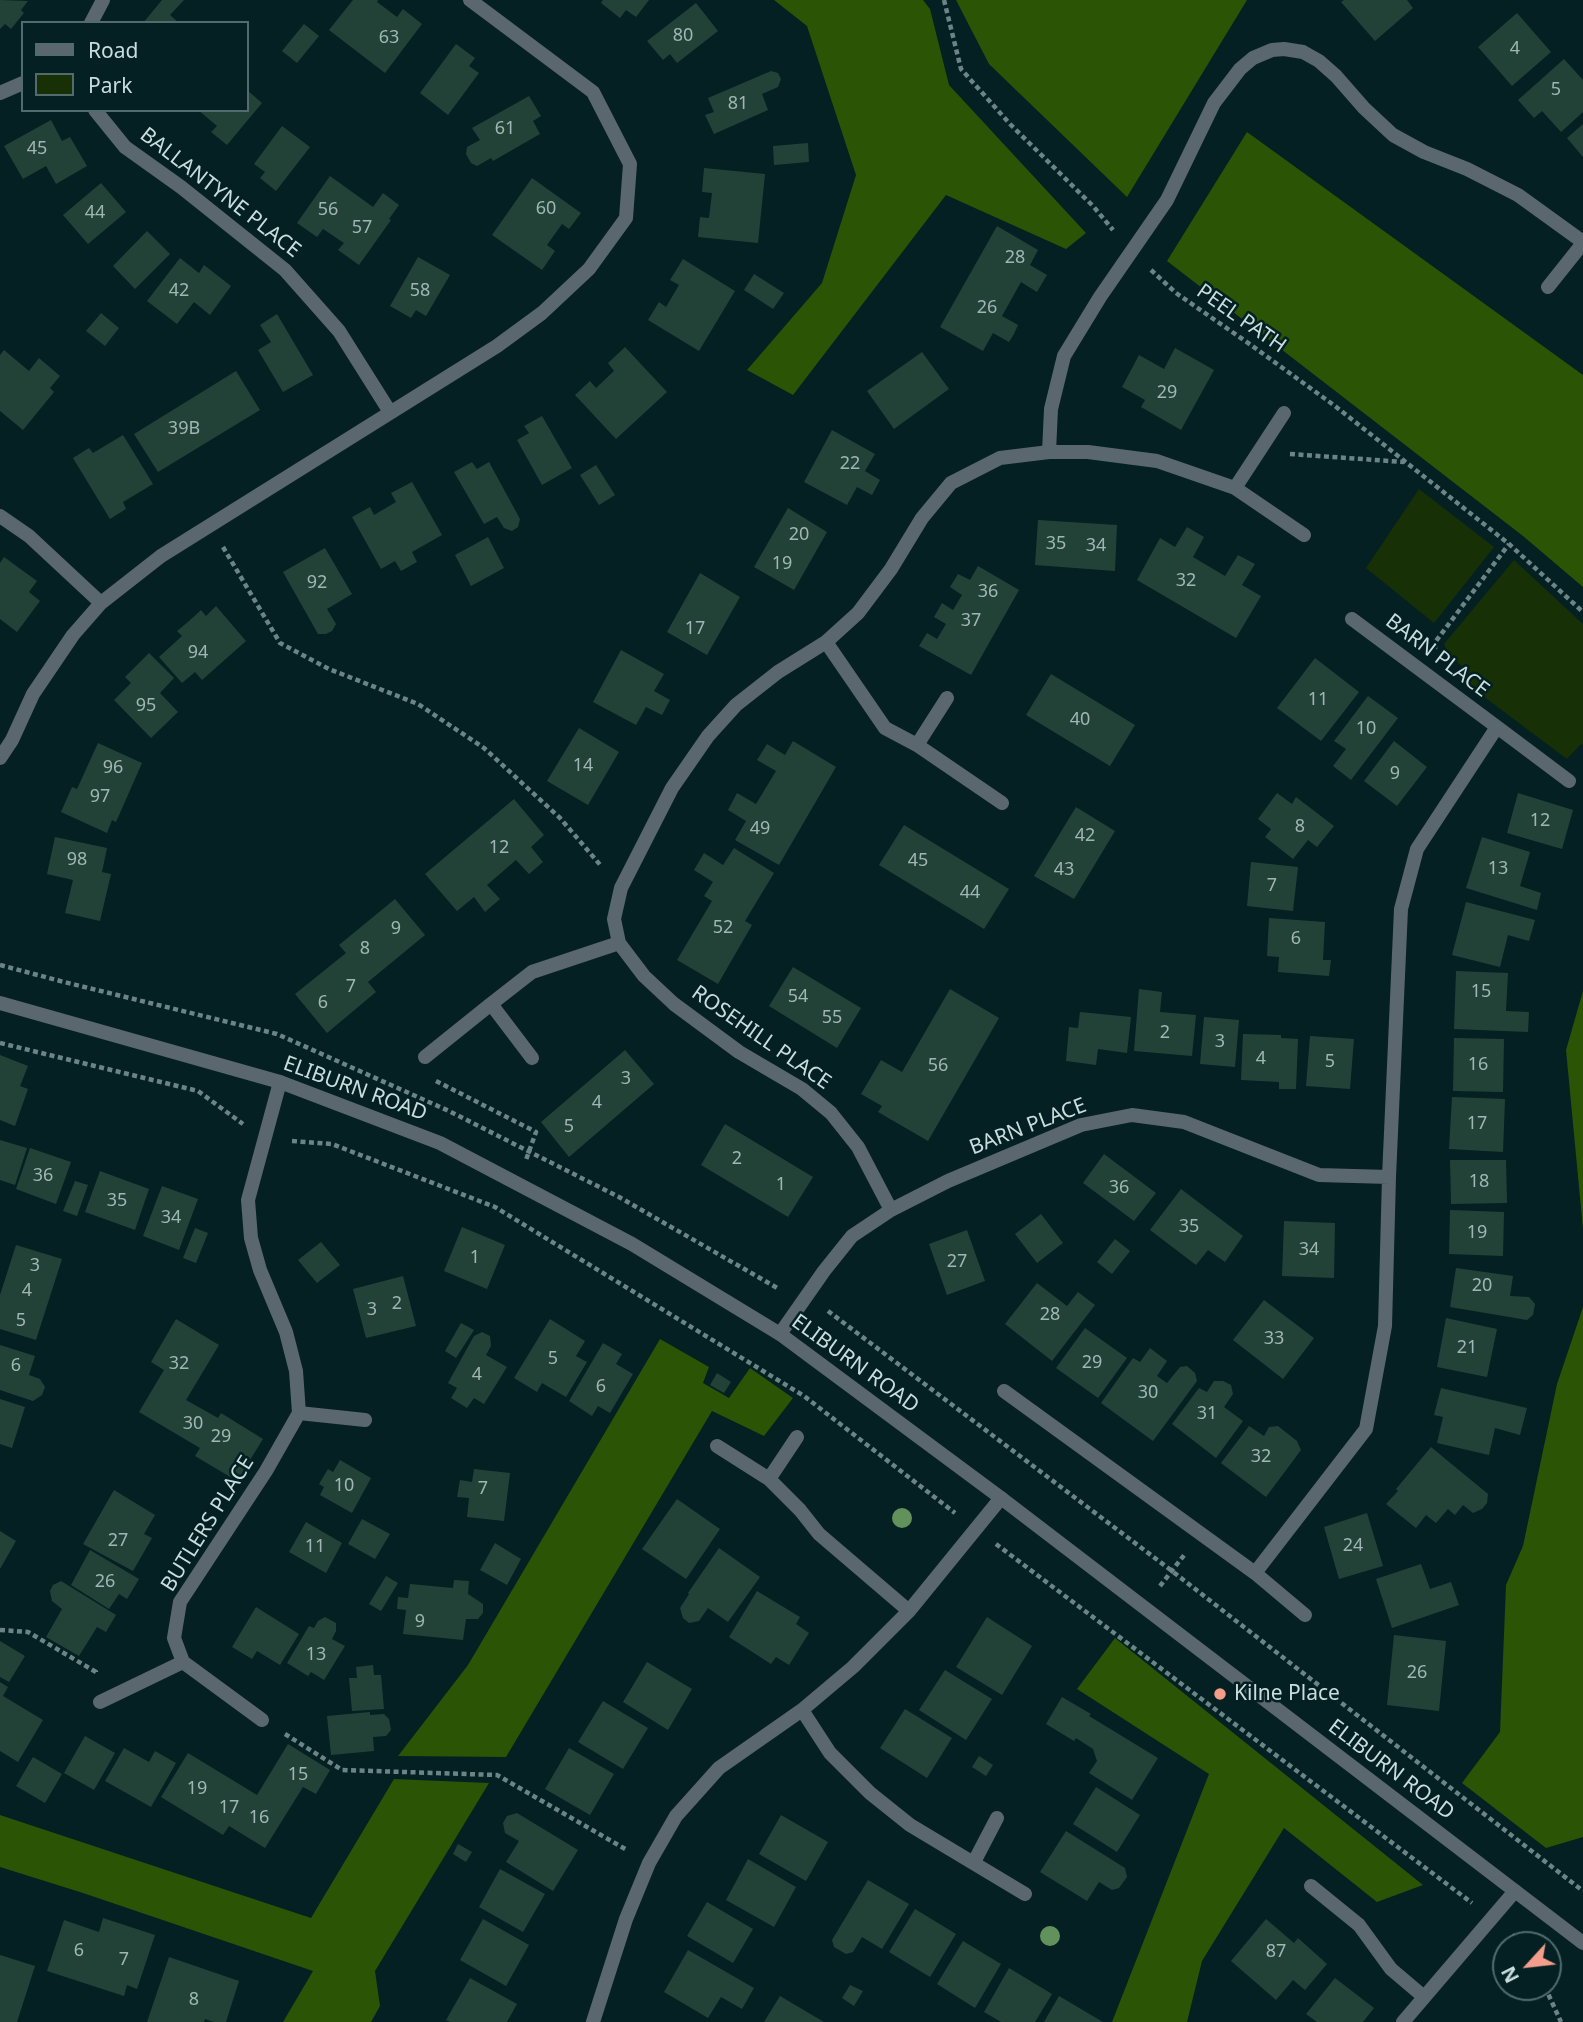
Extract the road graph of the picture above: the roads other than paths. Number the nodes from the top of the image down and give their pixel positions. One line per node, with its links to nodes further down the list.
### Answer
1 (103, 0): 3 (street)
2 (470, 0): 9 (street)
3 (92, 21)
4 (21, 84): 5 (street)
5 (0, 93)
6 (97, 112): 9 (street, BALLANTYNE PLACE)
7 (1583, 242): 8 (street); 11 (street)
8 (1548, 287)
9 (390, 412): 15 (street)
10 (1284, 413): 12 (street)
11 (1049, 452): 12 (street); 17 (street)
12 (1235, 488): 14 (street)
13 (0, 516): 15 (street)
14 (1304, 535)
15 (101, 603): 21 (street)
16 (1352, 619): 19 (street, BARN PLACE)
17 (826, 642): 20 (street); 24 (street)
18 (947, 698): 20 (street)
19 (1497, 727): 22 (street, BARN PLACE); 30 (street, BARN PLACE)
20 (917, 745): 23 (street)
21 (0, 758)
22 (1569, 781)
23 (1002, 803)
24 (619, 943): 26 (street); 31 (street, ROSEHILL PLACE)
25 (0, 1003): 29 (street, ELIBURN ROAD)
26 (491, 1004): 27 (street); 28 (street)
27 (425, 1057)
28 (532, 1058)
29 (279, 1082): 32 (street, ELIBURN ROAD); 34 (street)
30 (1389, 1177): 31 (street, BARN PLACE); 40 (street, BARN PLACE)
31 (891, 1210): 32 (street, BARN PLACE)
32 (780, 1334): 39 (street, ELIBURN ROAD)
33 (1004, 1391): 40 (street)
34 (299, 1413): 35 (street); 43 (street, BUTLERS PLACE)
35 (365, 1420)
36 (797, 1437): 38 (street)
37 (717, 1447): 38 (street)
38 (769, 1479): 41 (street)
39 (1001, 1498): 41 (street); 50 (street, ELIBURN ROAD)
40 (1255, 1573): 42 (street)
41 (909, 1611): 45 (street)
42 (1305, 1615)
43 (183, 1662): 44 (street); 46 (street)
44 (100, 1702)
45 (802, 1710): 48 (street); 54 (street)
46 (262, 1720)
47 (997, 1818): 48 (street)
48 (974, 1862): 51 (street)
49 (1311, 1886): 53 (street)
50 (1515, 1891): 52 (street, ELIBURN ROAD); 53 (street)
51 (1025, 1895)
52 (1583, 1943)
53 (1424, 1997): 55 (street)
54 (593, 2022)
55 (1403, 2022)

